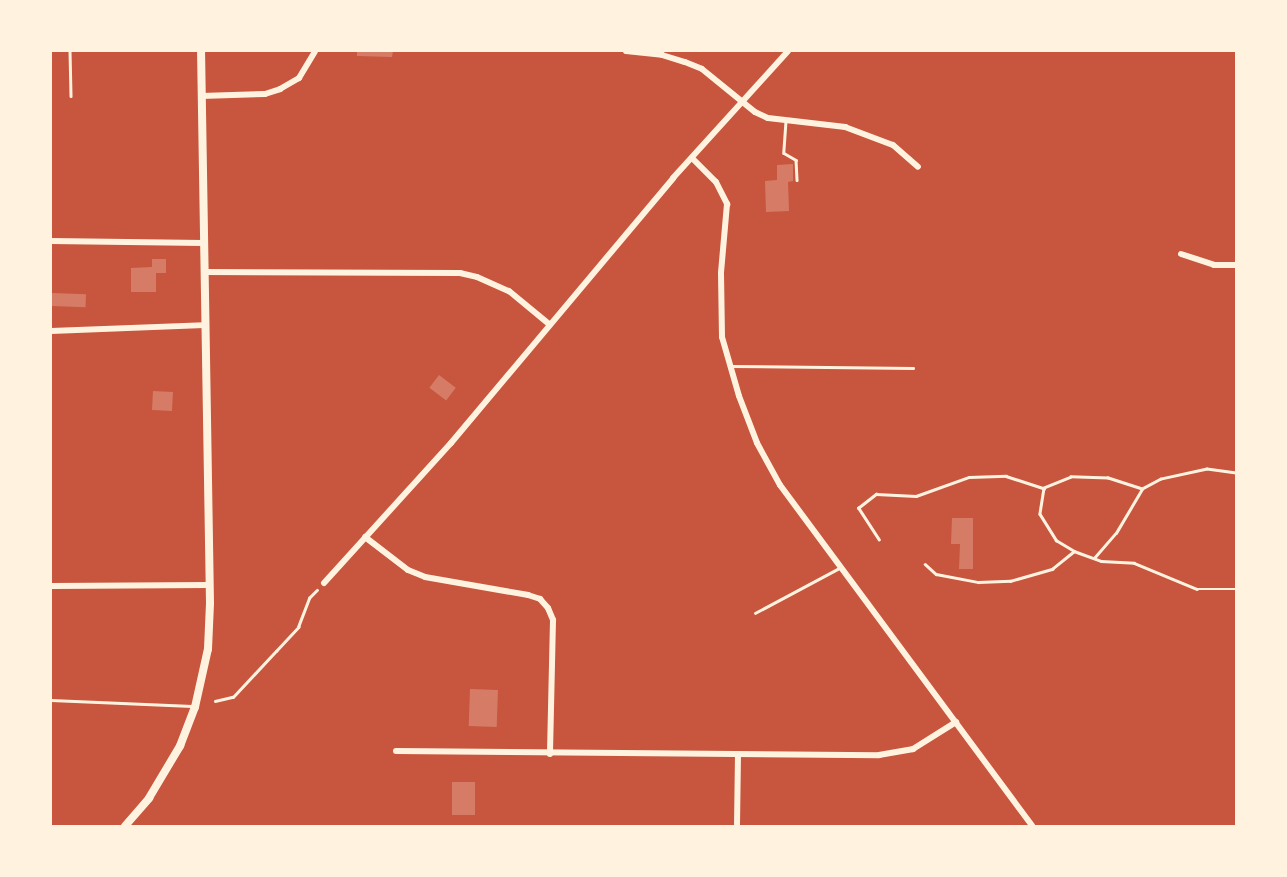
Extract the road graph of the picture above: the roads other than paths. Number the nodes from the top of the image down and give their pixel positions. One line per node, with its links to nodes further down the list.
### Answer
1 (70, 51): 6 (lane)
2 (201, 51): 7 (street)
3 (315, 51): 7 (street)
4 (626, 51): 8 (street)
5 (788, 51): 8 (street)
6 (71, 96)
7 (201, 96): 14 (street)
8 (742, 102): 9 (street); 10 (street)
9 (786, 121): 11 (street); 12 (lane)
10 (692, 158): 18 (street); 21 (street)
11 (918, 167)
12 (797, 180)
13 (51, 241): 14 (street)
14 (203, 243): 17 (street)
15 (1181, 254): 16 (street)
16 (1236, 265)
17 (204, 272): 18 (street); 19 (street)
18 (549, 324): 23 (street)
19 (204, 325): 20 (street); 26 (street)
20 (51, 331)
21 (730, 366): 22 (lane); 24 (street)
22 (913, 368)
23 (365, 537): 25 (street); 33 (street)
24 (841, 567): 28 (lane); 31 (street)
25 (324, 583)
26 (209, 585): 27 (street); 30 (street)
27 (51, 586)
28 (755, 613)
29 (51, 700): 30 (lane)
30 (195, 707): 35 (street)
31 (956, 722): 34 (street); 37 (street)
32 (396, 751): 33 (street)
33 (550, 754): 34 (street)
34 (738, 755): 36 (street)
35 (125, 826)
36 (737, 826)
37 (1032, 826)

